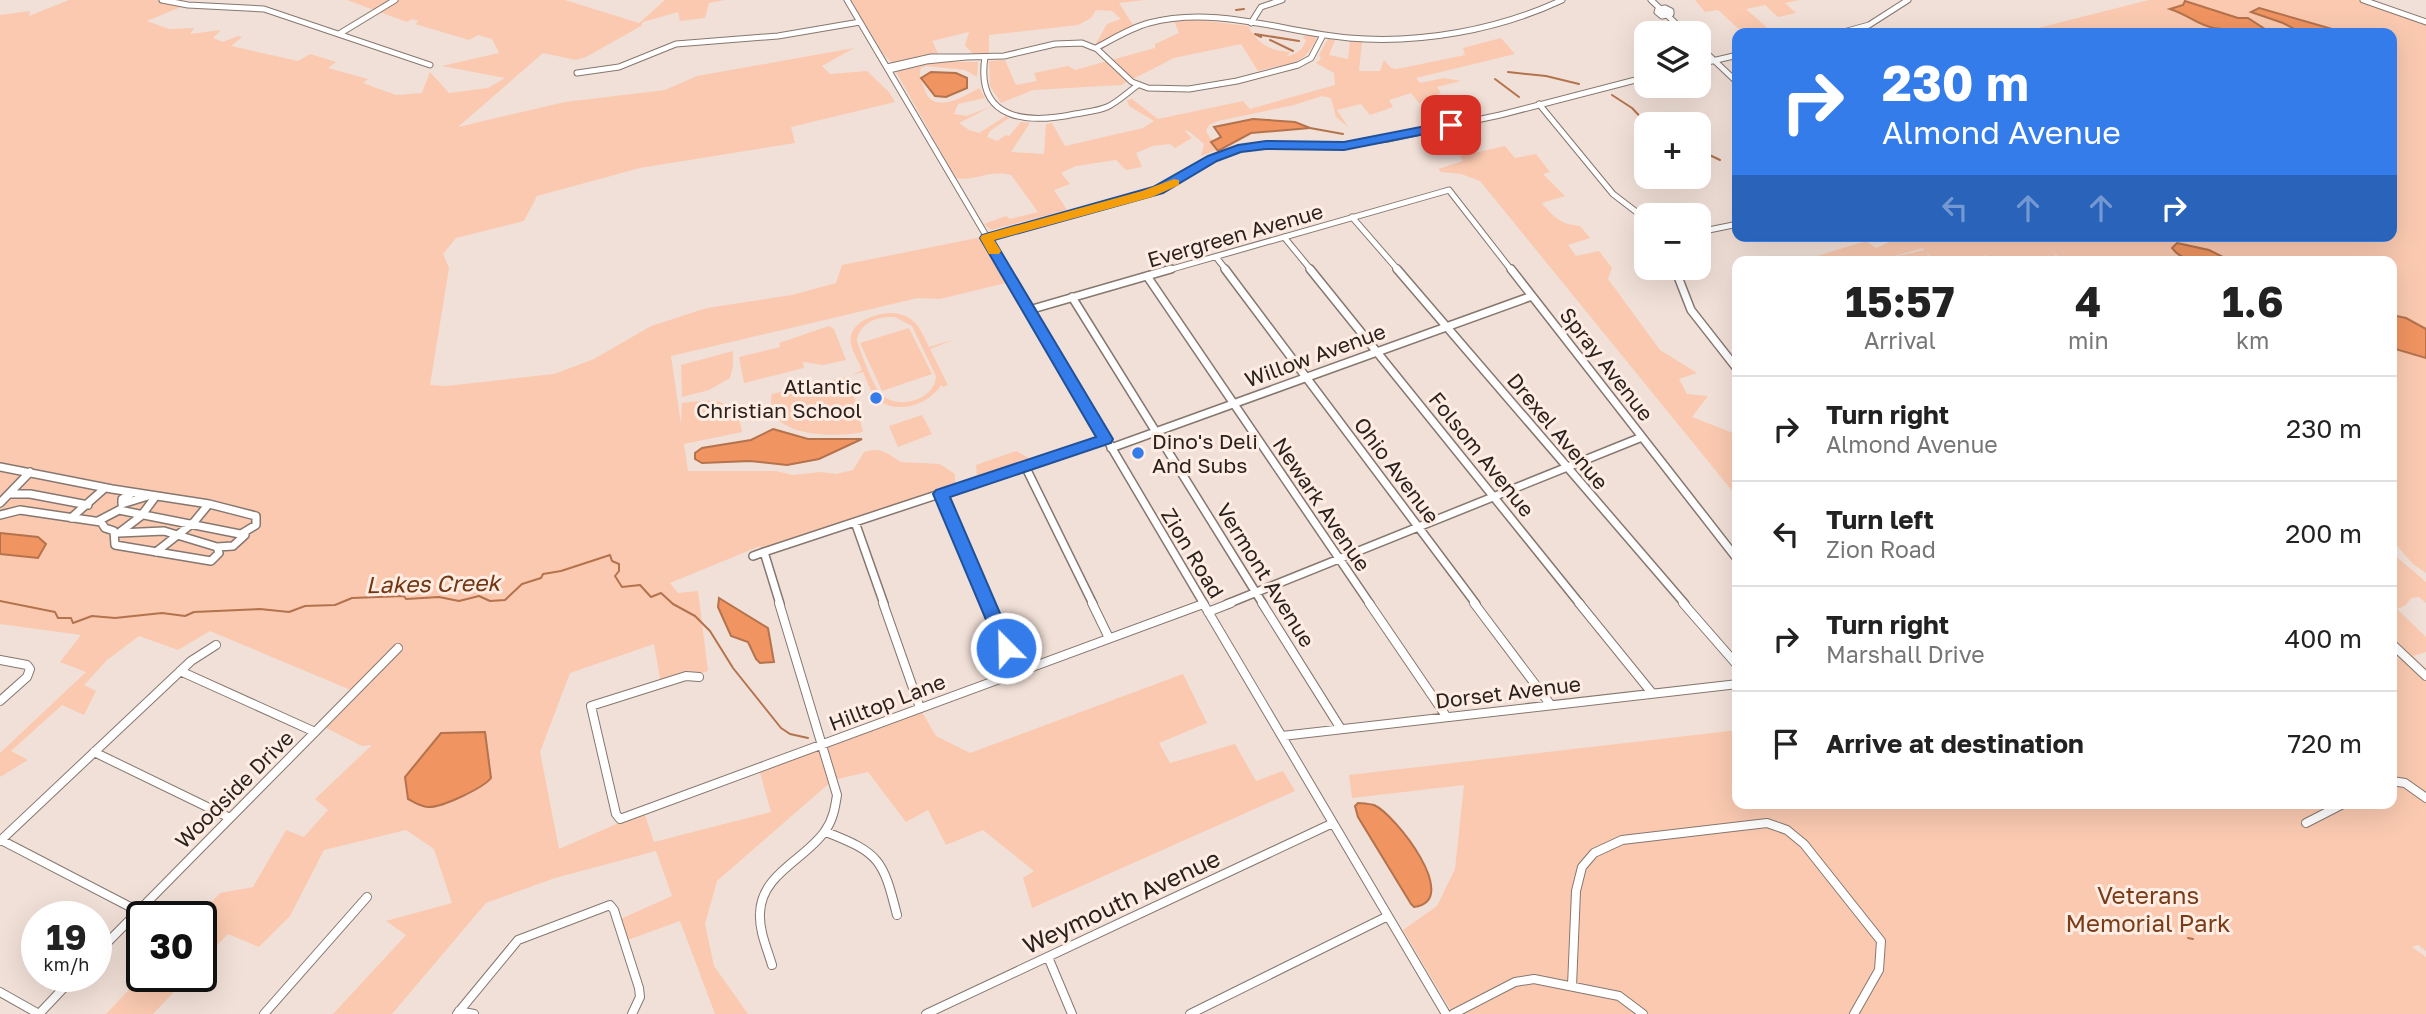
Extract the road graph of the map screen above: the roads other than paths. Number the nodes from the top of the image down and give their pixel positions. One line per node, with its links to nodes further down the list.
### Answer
1 (162, 0): 16 (street)
2 (396, 0): 16 (street)
3 (847, 0): 12 (street, Zion Road)
4 (1282, 0): 14 (street)
5 (1562, 0): 17 (street)
6 (1651, 0): 11 (street)
7 (1908, 0): 15 (street)
8 (2363, 0): 10 (street)
9 (2384, 0): 10 (street)
10 (2379, 6): 13 (street)
11 (1673, 21)
12 (860, 22): 25 (street, Zion Road); 26 (street)
13 (2426, 22)
14 (1251, 23): 17 (street); 18 (street)
15 (1858, 28)
16 (339, 34): 24 (street)
17 (1323, 35): 29 (street)
18 (1096, 48): 21 (street); 29 (street)
19 (1711, 56): 22 (street)
20 (1732, 56): 22 (street)
21 (985, 57): 25 (street); 29 (street)
22 (1715, 60): 23 (street); 27 (street)
23 (1711, 61)
24 (430, 65)
25 (888, 69): 37 (street, Zion Road)
26 (577, 73)
27 (1732, 77)
28 (1634, 80): 30 (street)
29 (1138, 85)
30 (1539, 104): 32 (street); 37 (street)
31 (1449, 190): 33 (street, Evergreen Avenue); 41 (street, Spray Avenue)
32 (1634, 210)
33 (1352, 217): 36 (street, Evergreen Avenue); 44 (street, Drexel Avenue)
34 (1732, 224): 35 (street)
35 (1711, 229)
36 (1284, 237): 38 (street, Evergreen Avenue); 45 (street, Folsom Avenue)
37 (986, 238): 43 (street, Zion Road)
38 (1216, 257): 39 (street, Evergreen Avenue); 47 (street, Ohio Avenue)
39 (1147, 276): 42 (street, Evergreen Avenue); 48 (street, Newark Avenue)
40 (1678, 280): 46 (street)
41 (1531, 296): 44 (street, Willow Avenue); 50 (street, Spray Avenue)
42 (1072, 297): 43 (street, Evergreen Avenue); 49 (street, Vermont Avenue)
43 (1029, 310): 51 (street, Zion Road)
44 (1447, 327): 45 (street, Willow Avenue); 55 (street, Drexel Avenue)
45 (1377, 352): 47 (street, Willow Avenue); 62 (street, Folsom Avenue)
46 (1732, 363)
47 (1306, 377): 48 (street, Willow Avenue); 73 (street, Ohio Avenue)
48 (1233, 404): 49 (street, Willow Avenue); 82 (street, Newark Avenue)
49 (1156, 431): 52 (street, Willow Avenue); 83 (street, Vermont Avenue)
50 (1642, 437): 55 (street); 80 (street, Spray Avenue)
51 (1106, 439): 52 (street, Zion Road); 53 (street)
52 (1111, 447): 84 (street, Zion Road)
53 (1024, 466): 60 (street); 86 (street)
54 (0, 467): 56 (street)
55 (1567, 469): 62 (street); 90 (street, Drexel Avenue)
56 (30, 472): 57 (street); 59 (street)
57 (105, 488): 58 (street); 64 (street)
58 (132, 493): 61 (street); 66 (street)
59 (11, 494): 63 (street); 64 (street)
60 (941, 494): 71 (street); 93 (street)
61 (153, 496): 65 (street); 66 (street); 68 (street)
62 (1494, 497): 73 (street); 97 (street, Folsom Avenue)
63 (0, 503)
64 (88, 505): 69 (street)
65 (208, 505): 72 (street); 75 (street)
66 (122, 507): 68 (street); 70 (street)
67 (0, 515): 69 (street)
68 (141, 516): 72 (street); 74 (street)
69 (71, 518): 70 (street)
70 (97, 522): 74 (street)
71 (855, 522): 79 (street); 100 (street)
72 (194, 523): 75 (street); 76 (street)
73 (1418, 527): 82 (street); 99 (street, Ohio Avenue)
74 (117, 534): 76 (street); 78 (street)
75 (241, 534): 77 (street)
76 (176, 537): 77 (street); 78 (street)
77 (217, 547): 78 (street)
78 (156, 552)
79 (764, 552): 81 (street); 105 (street)
80 (1732, 553)
81 (753, 556)
82 (1339, 559): 83 (street); 101 (street, Newark Avenue)
83 (1256, 592): 85 (street); 102 (street, Vermont Avenue)
84 (1203, 604): 85 (street, Zion Road); 86 (street, Hilltop Lane)
85 (1208, 612): 104 (street, Zion Road)
86 (1110, 638): 93 (street, Hilltop Lane)
87 (216, 645): 92 (street)
88 (398, 648): 103 (street, Woodside Drive)
89 (2397, 649): 94 (street)
90 (1732, 659)
91 (0, 660): 98 (street)
92 (180, 671): 103 (street); 106 (street)
93 (1017, 673): 100 (street, Hilltop Lane)
94 (2426, 676)
95 (699, 677): 105 (street, Hilltop Lane)
96 (1732, 685): 97 (street, Dorset Avenue)
97 (1652, 693): 99 (street, Dorset Avenue)
98 (0, 701)
99 (1550, 705): 101 (street, Dorset Avenue)
100 (920, 708): 105 (street, Hilltop Lane)
101 (1446, 716): 102 (street, Dorset Avenue)
102 (1342, 729): 104 (street, Dorset Avenue)
103 (315, 732): 110 (street, Woodside Drive)
104 (1282, 736): 111 (street, Zion Road)
105 (823, 745): 113 (street)
106 (94, 752): 110 (street); 114 (street)
107 (2397, 782): 108 (street)
108 (2426, 798)
109 (2333, 809): 112 (street)
110 (230, 818): 116 (street, Woodside Drive)
111 (1333, 823): 119 (street, Zion Road); 122 (street, Weymouth Avenue)
112 (2306, 823)
113 (826, 832): 118 (street); 123 (street)
114 (0, 840): 117 (street)
115 (367, 897): 129 (street)
116 (148, 901)
117 (126, 905)
118 (897, 915)
119 (1388, 916): 134 (street); 135 (street, Zion Road)
120 (126, 923): 121 (street, Woodside Drive)
121 (112, 938)
122 (1048, 957): 132 (street, Weymouth Avenue); 133 (street)
123 (772, 965)
124 (1572, 986): 136 (street); 137 (street); 138 (street)
125 (0, 992): 128 (street)
126 (60, 992): 128 (street)
127 (458, 1012): 130 (street); 131 (street)
128 (39, 1014)
129 (264, 1014)
130 (474, 1014)
131 (632, 1014)
132 (926, 1014)
133 (1072, 1014)
134 (1190, 1014)
135 (1446, 1014)
136 (1453, 1014)
137 (1643, 1014)
138 (1854, 1014)

